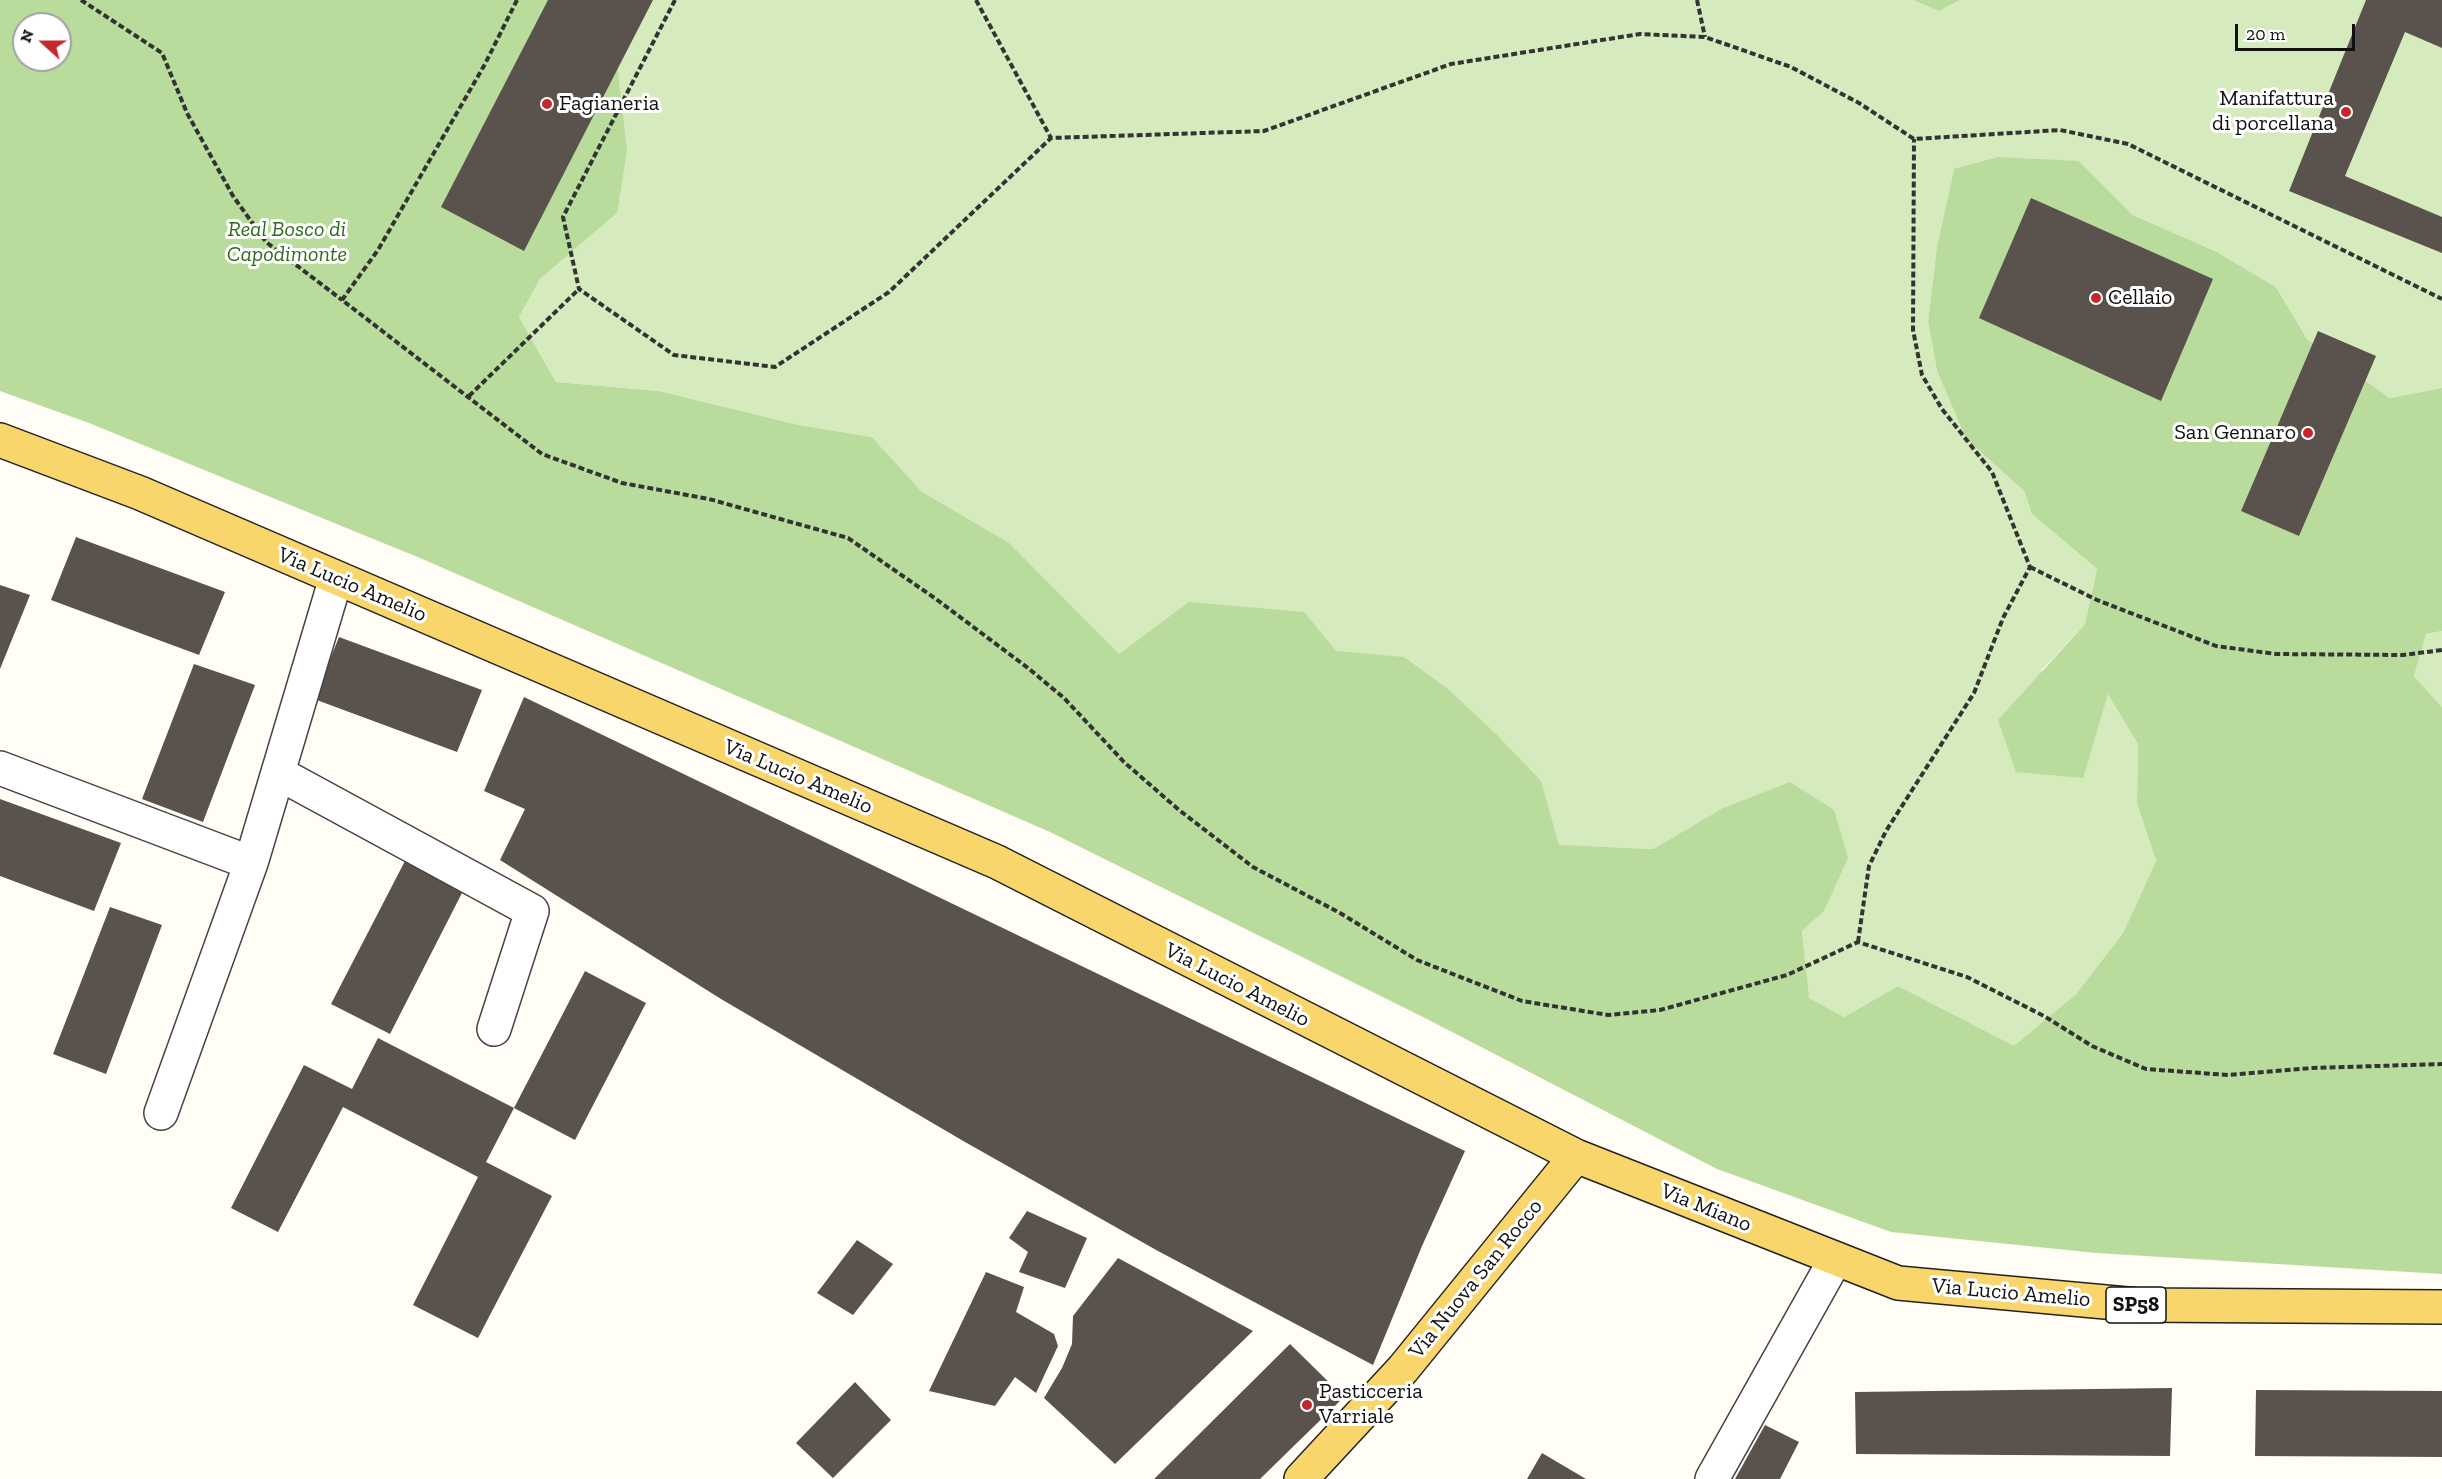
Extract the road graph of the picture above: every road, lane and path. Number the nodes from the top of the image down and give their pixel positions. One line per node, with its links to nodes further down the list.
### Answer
1 (81, 0): 11 (path)
2 (517, 0): 11 (path)
3 (675, 0): 9 (path)
4 (976, 0): 7 (path)
5 (1697, 0): 6 (path)
6 (1705, 37): 7 (path); 8 (path)
7 (1051, 138): 9 (path)
8 (1914, 139): 10 (path); 14 (path)
9 (579, 289): 12 (path)
10 (2442, 299)
11 (342, 300): 12 (path)
12 (469, 396): 20 (path)
13 (0, 440): 15 (main road, Via Lucio Amelio)
14 (2030, 567): 16 (path); 20 (path)
15 (336, 578): 18 (street); 24 (main road, Via Lucio Amelio)
16 (2442, 650)
17 (0, 768): 19 (street)
18 (278, 773): 19 (street); 21 (street)
19 (251, 863): 23 (street)
20 (1858, 942): 22 (path)
21 (494, 1029)
22 (2442, 1064)
23 (161, 1113)
24 (1576, 1156): 25 (main road, Via Miano / SP58); 27 (main road, Via Nuova San Rocco)
25 (1835, 1260): 26 (main road, Via Lucio Amelio / SP58); 28 (street)
26 (2442, 1306)
27 (1301, 1479)
28 (1712, 1479)

